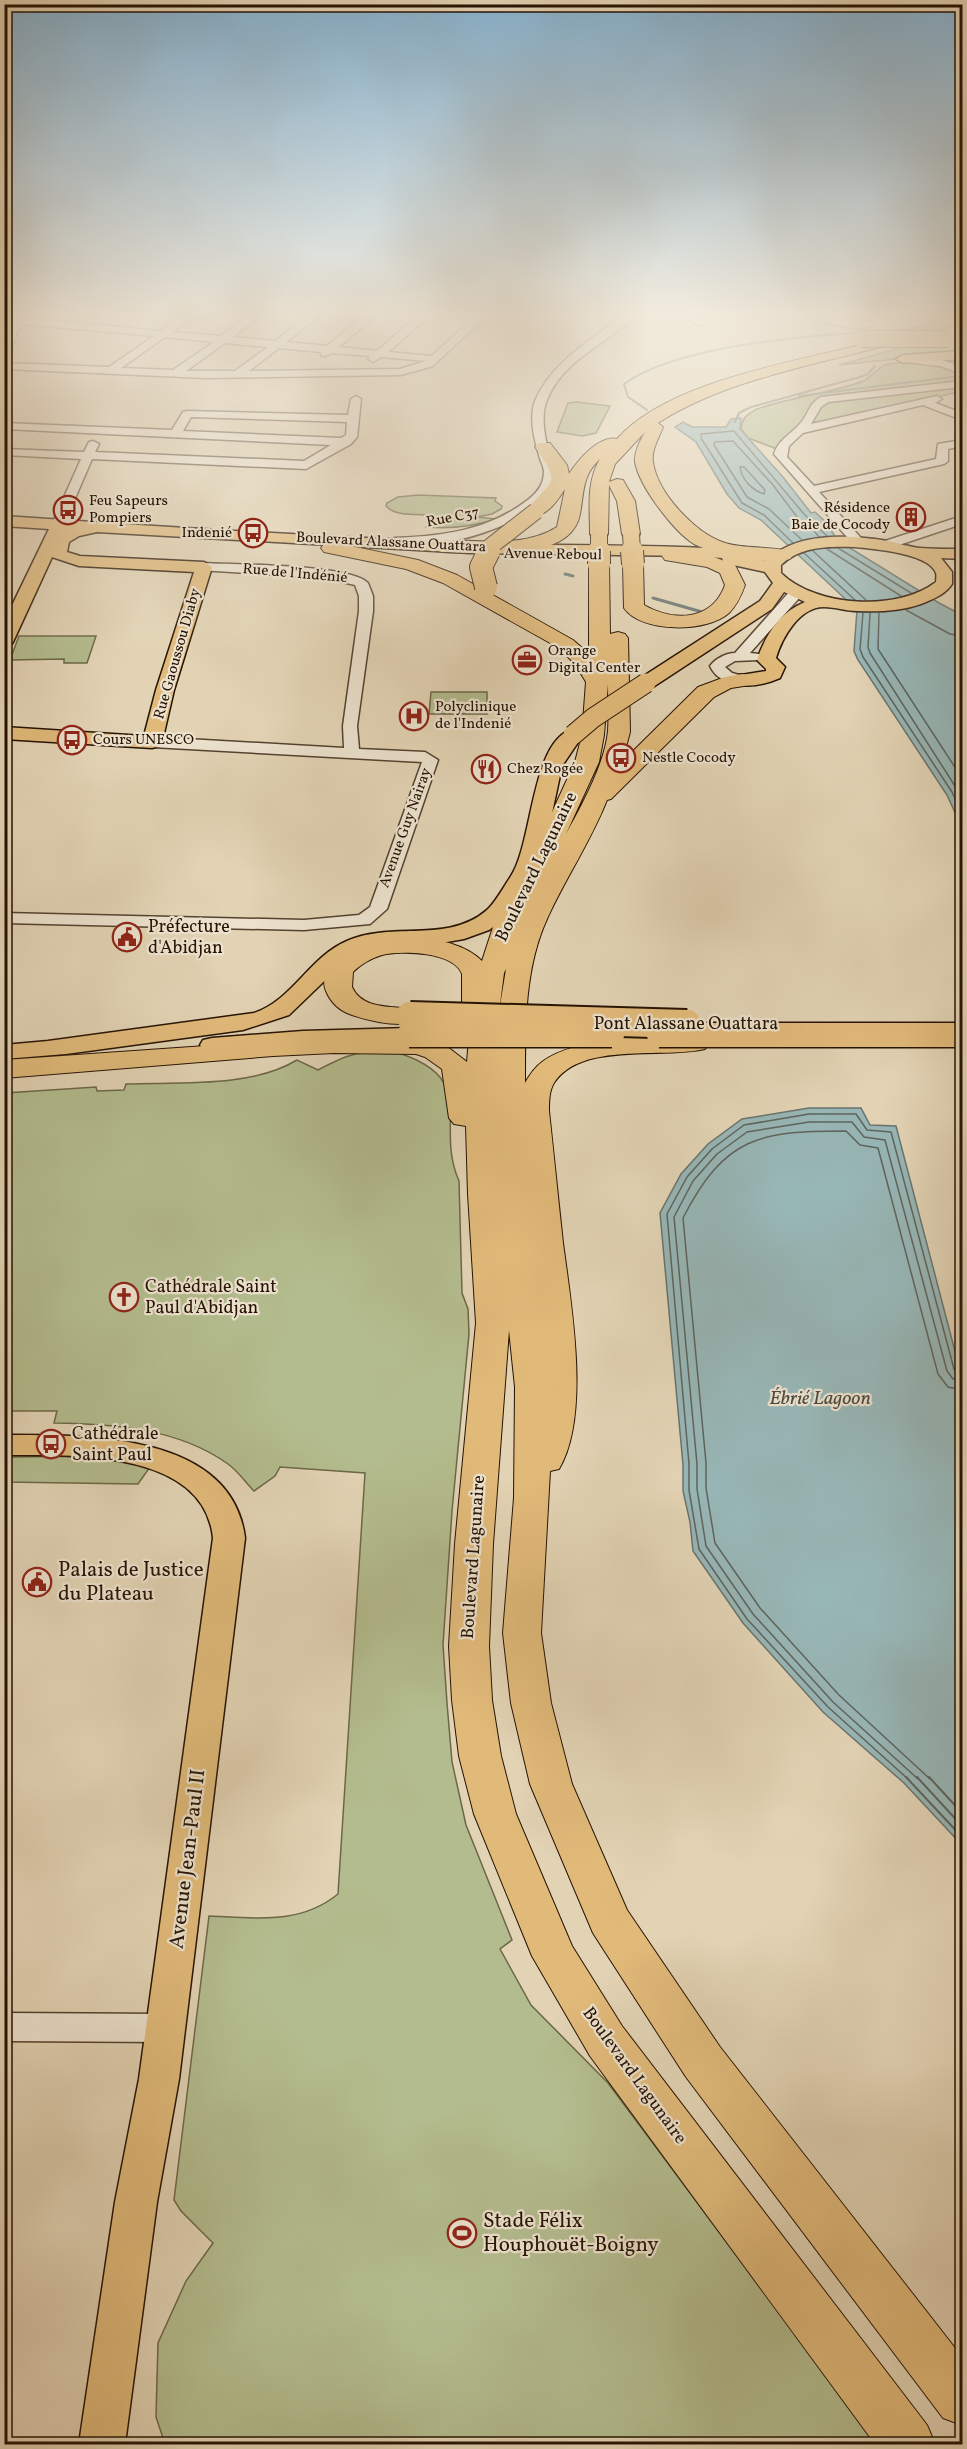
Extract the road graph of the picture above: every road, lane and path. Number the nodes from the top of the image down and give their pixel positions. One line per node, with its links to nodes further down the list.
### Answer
1 (35, 427): 9 (street)
2 (180, 427): 12 (street)
3 (354, 427): 13 (street)
4 (539, 427): 15 (street)
5 (638, 427): 11 (highway)
6 (802, 427): 10 (street)
7 (812, 427): 10 (street)
8 (656, 428): 25 (highway); 38 (highway)
9 (100, 430): 12 (street); 18 (street)
10 (800, 430): 19 (street)
11 (632, 432): 17 (highway); 25 (highway)
12 (177, 434): 13 (street)
13 (347, 442): 18 (street)
14 (963, 443): 19 (street)
15 (544, 447): 17 (highway); 27 (street, Rue C37); 41 (highway, bridge)
16 (4, 452): 18 (street)
17 (596, 454): 29 (highway)
18 (88, 455): 22 (street)
19 (811, 489): 26 (street)
20 (963, 520): 28 (street)
21 (4, 521): 22 (main road, Boulevard Alassane Ouattara)
22 (58, 524): 23 (main road, Boulevard Alassane Ouattara); 37 (main road)
23 (112, 528): 24 (main road, Boulevard Alassane Ouattara); 34 (main road)
24 (190, 534): 27 (main road, Boulevard Alassane Ouattara); 30 (main road, Avenue Reboul)
25 (615, 534): 35 (highway, bridge); 35 (highway, bridge)
26 (851, 542): 28 (main road); 38 (main road)
27 (382, 543): 29 (main road, Boulevard Alassane Ouattara)
28 (886, 545): 31 (main road)
29 (442, 546): 38 (main road, Boulevard Alassane Ouattara)
30 (331, 548): 33 (main road, Avenue Reboul); 41 (highway)
31 (917, 553): 32 (main road); 39 (main road)
32 (962, 554)
33 (672, 556): 35 (highway); 38 (main road, Avenue Reboul)
34 (64, 557): 36 (main road, Rue de l'Indénié); 37 (main road)
35 (616, 564): 46 (highway, Boulevard Lagunaire); 50 (highway, Boulevard Lagunaire)
36 (204, 567): 48 (main road, Rue Gaoussou Diaby); 49 (street, Rue de l'Indénié)
37 (39, 568): 42 (main road)
38 (783, 568): 40 (main road); 43 (street); 51 (main road, bridge)
39 (954, 575): 40 (main road)
40 (832, 602): 44 (main road)
41 (515, 616): 46 (highway)
42 (4, 642)
43 (740, 656): 44 (street); 45 (street)
44 (766, 660): 45 (main road)
45 (742, 680): 50 (highway)
46 (596, 681): 52 (highway, Boulevard Lagunaire)
47 (6, 733): 48 (main road, Avenue Guy Nairay)
48 (152, 742): 49 (street, Avenue Guy Nairay)
49 (352, 752): 53 (street, Avenue Guy Nairay)
50 (594, 804): 65 (highway, Boulevard Lagunaire)
51 (526, 870): 52 (highway); 59 (main road)
52 (519, 898): 58 (highway, Boulevard Lagunaire)
53 (4, 918)
54 (963, 1023): 55 (main road, Pont Alassane Ouattara)
55 (687, 1024): 56 (highway, bridge)
56 (409, 1025): 57 (main road, Pont Alassane Ouattara, bridge); 58 (highway); 59 (main road); 61 (main road)
57 (963, 1035): 65 (highway, bridge)
58 (482, 1037): 63 (highway, Boulevard Lagunaire)
59 (50, 1048): 60 (main road)
60 (4, 1052)
61 (4, 1061)
62 (4, 1069): 63 (highway)
63 (483, 1194): 70 (highway, Boulevard Lagunaire)
64 (4, 1445): 67 (main road, Avenue Jean-Paul II)
65 (532, 1498): 68 (highway, Boulevard Lagunaire)
66 (4, 2027): 67 (street)
67 (166, 2028): 69 (main road, Avenue Jean-Paul II)
68 (963, 2399)
69 (102, 2445)
70 (908, 2445)

